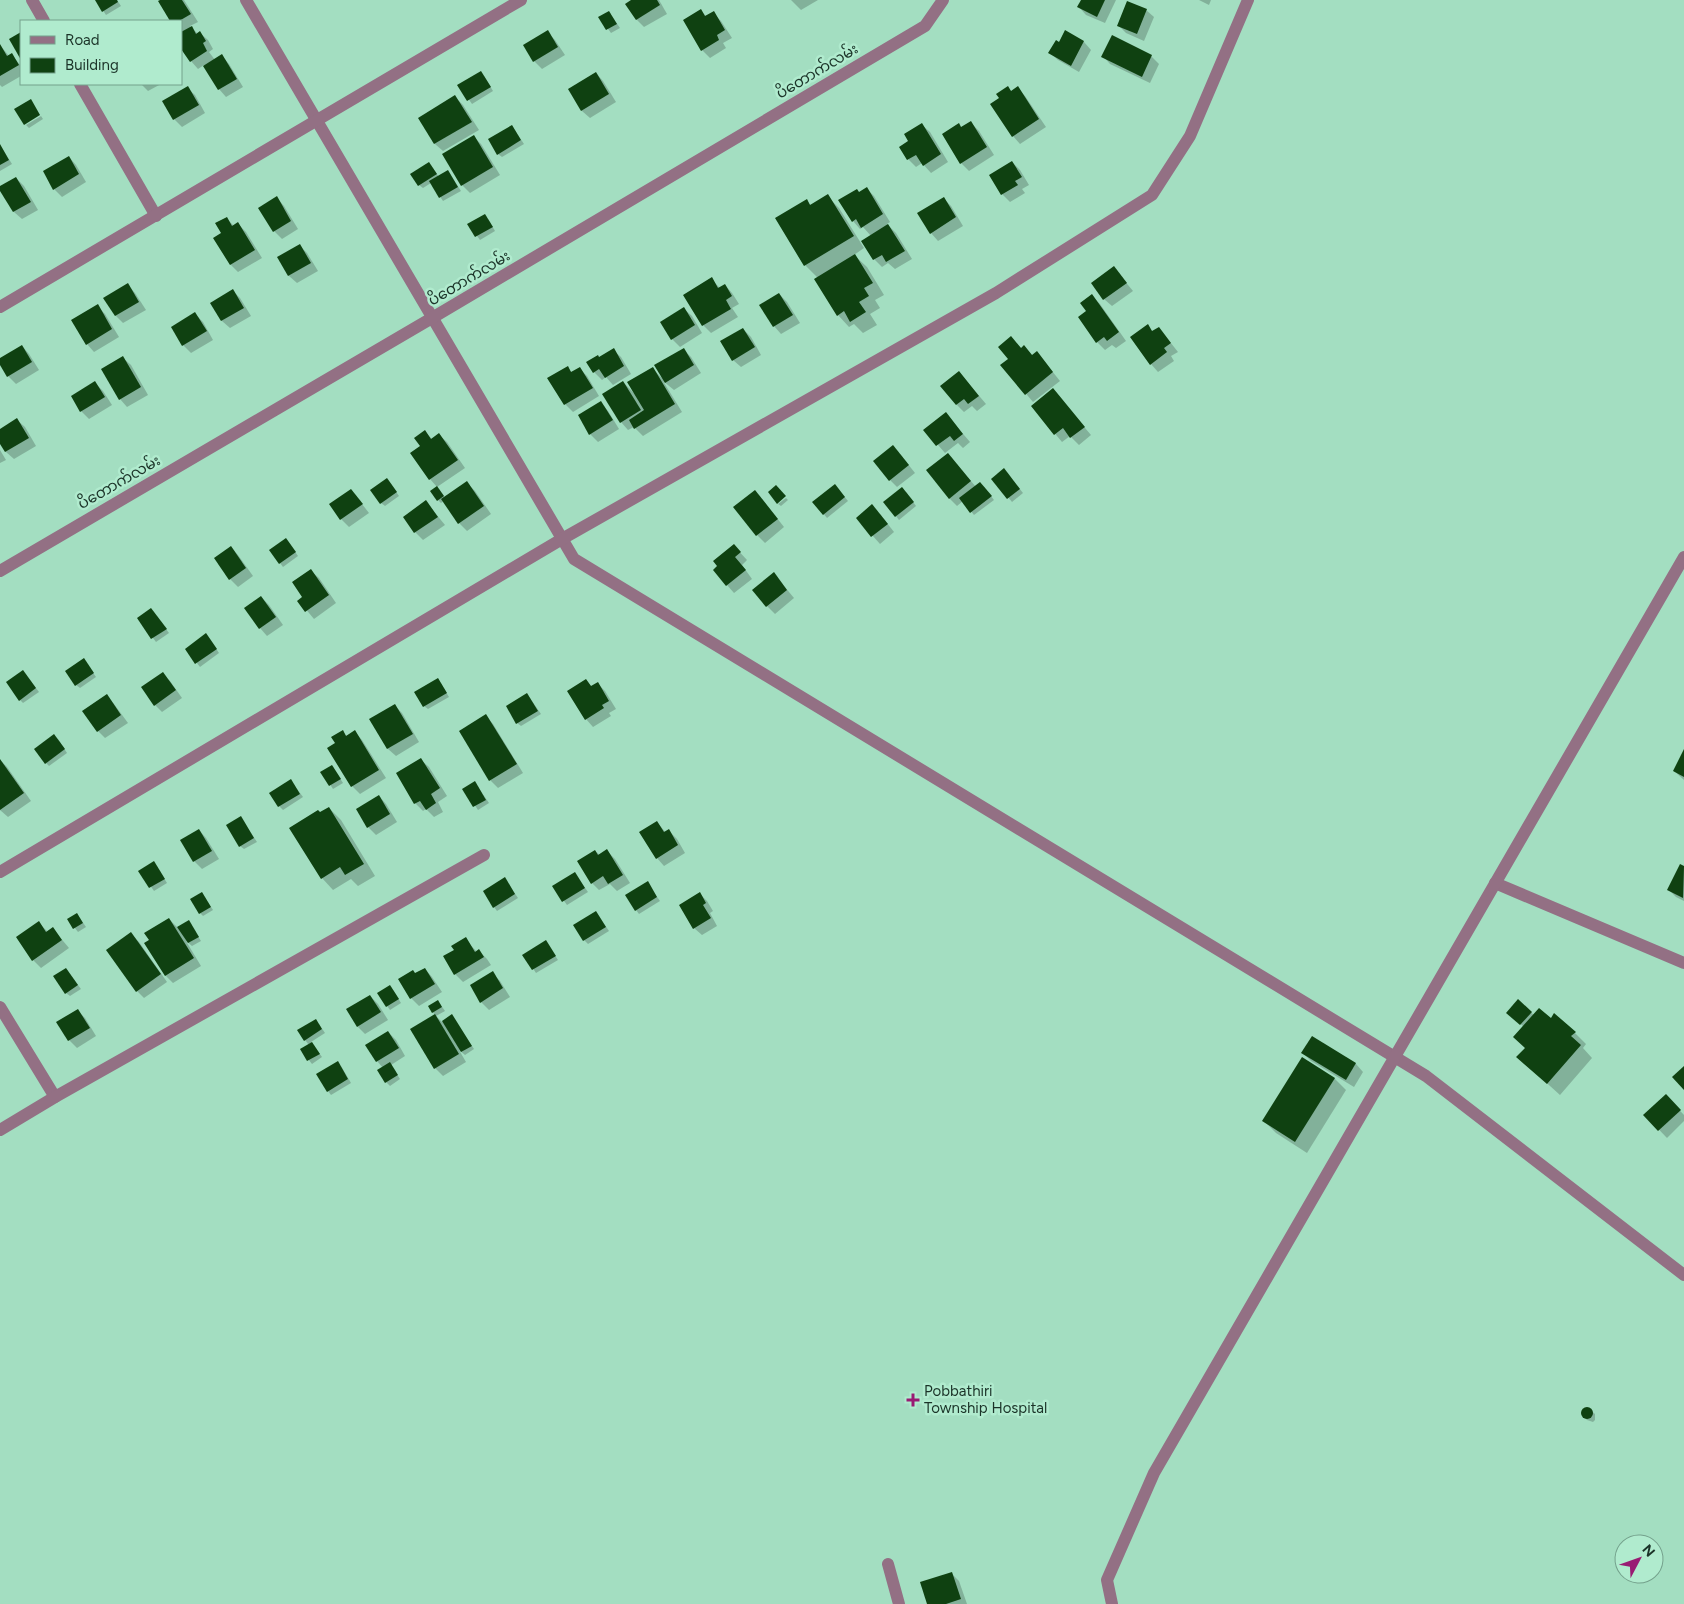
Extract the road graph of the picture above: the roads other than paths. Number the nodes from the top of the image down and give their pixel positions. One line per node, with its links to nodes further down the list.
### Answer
1 (32, 0): 6 (street)
2 (246, 0): 8 (street)
3 (521, 0): 8 (street)
4 (943, 0): 11 (street, ပိတောက်လမ်း)
5 (1248, 0): 12 (street)
6 (43, 20)
7 (81, 85): 9 (street)
8 (317, 121): 9 (street); 11 (street)
9 (156, 216): 10 (street)
10 (0, 307)
11 (432, 318): 12 (street); 14 (street, ပိတောက်လမ်း)
12 (562, 539): 16 (street); 20 (street)
13 (1684, 557): 17 (street)
14 (0, 571)
15 (484, 855): 21 (street)
16 (0, 872)
17 (1495, 883): 18 (street); 20 (street)
18 (1684, 963)
19 (0, 1007): 21 (street)
20 (1394, 1057): 23 (street); 26 (street)
21 (55, 1097): 22 (street)
22 (0, 1130)
23 (1684, 1275)
24 (888, 1564): 25 (street)
25 (899, 1604)
26 (1112, 1604)

